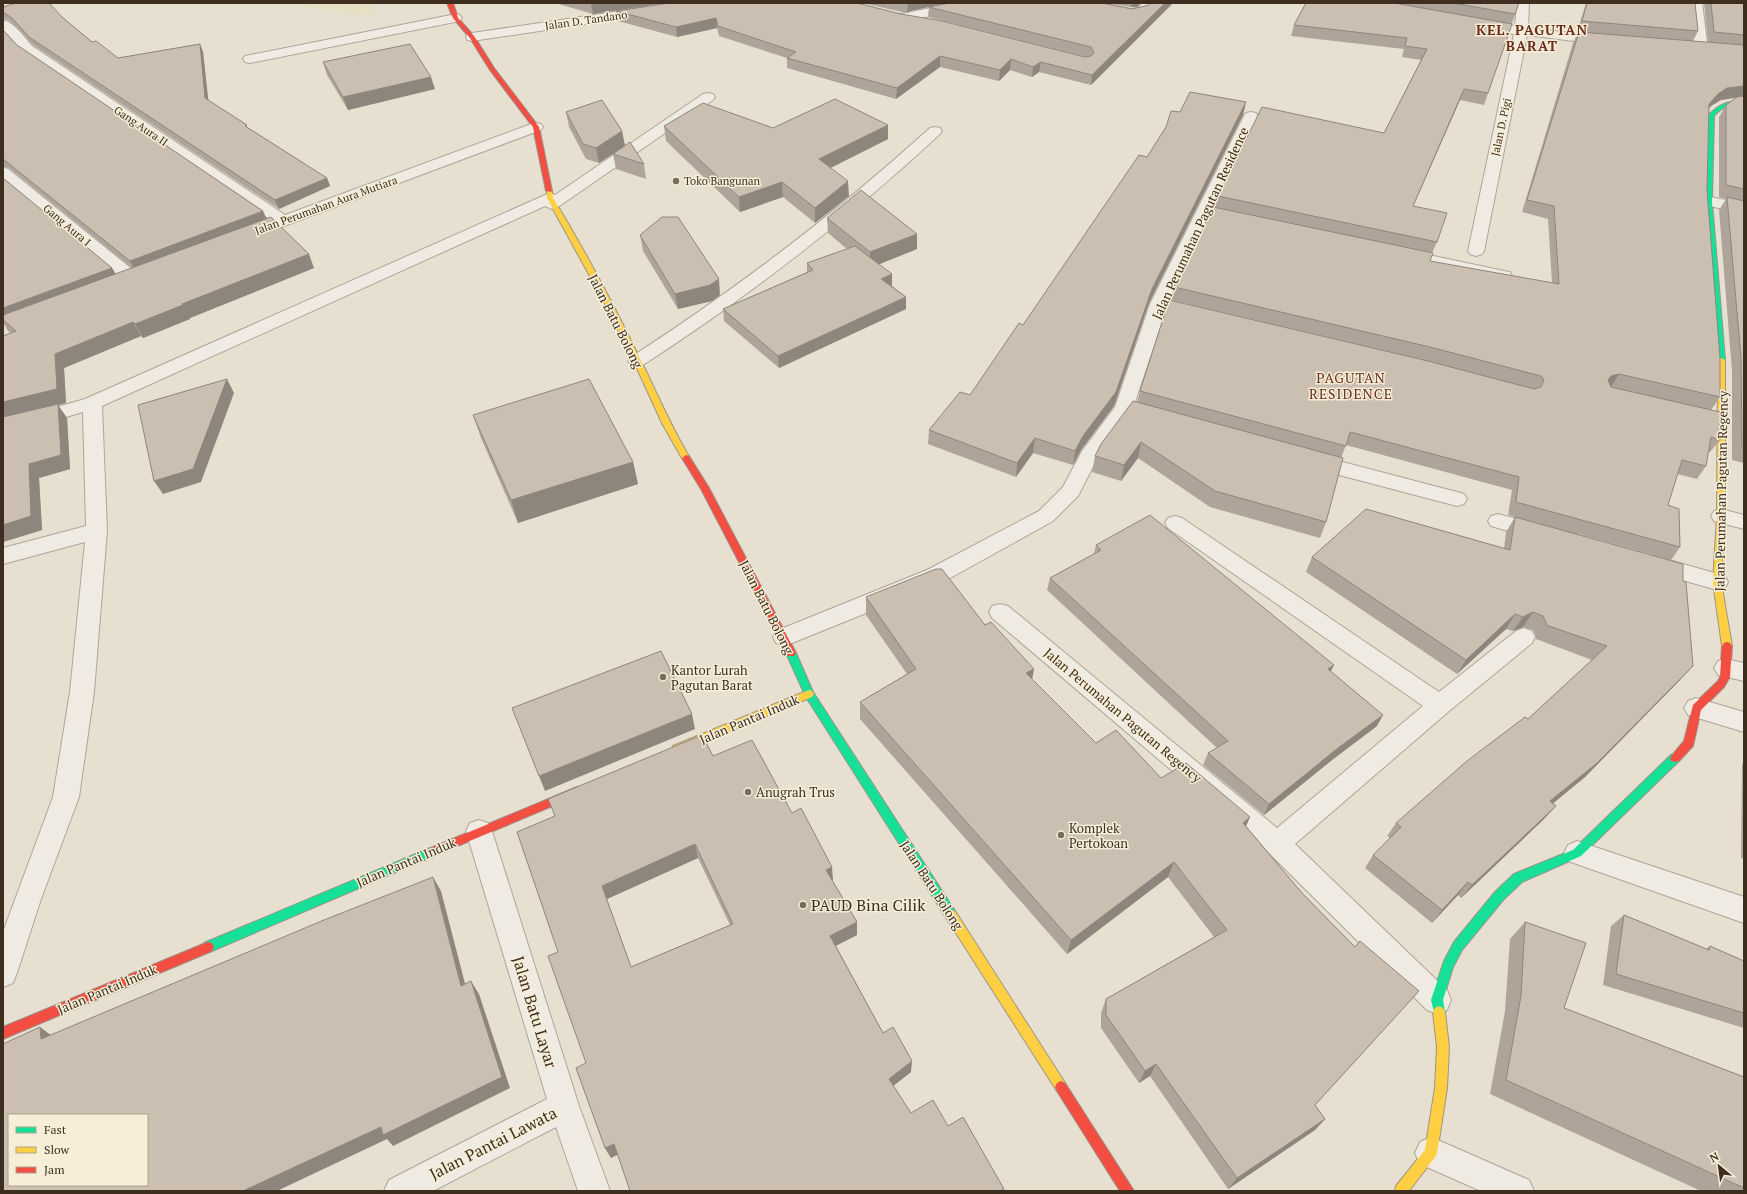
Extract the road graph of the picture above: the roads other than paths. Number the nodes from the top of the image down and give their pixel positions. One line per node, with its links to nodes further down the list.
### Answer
1 (450, 3): 10 (street, Jalan Batu Bolong)
2 (700, 3): 8 (street, Jalan D. Tandano)
3 (973, 3): 11 (street)
4 (1076, 3): 5 (street)
5 (1149, 3)
6 (1524, 3): 15 (street, Jalan D. Pigi)
7 (1696, 3): 19 (street)
8 (656, 6): 16 (street, Jalan D. Tandano)
9 (886, 14): 11 (street)
10 (456, 18): 16 (street, Jalan Batu Bolong); 21 (street)
11 (902, 18): 12 (street)
12 (936, 23)
13 (3, 24): 31 (street, Gang Aura II)
14 (1471, 24): 15 (street)
15 (1521, 31): 17 (street); 34 (street, Jalan D. Pigi)
16 (472, 37): 25 (street, Jalan Batu Bolong)
17 (1620, 43)
18 (1687, 48): 19 (street)
19 (1701, 49): 20 (street)
20 (1716, 50)
21 (250, 59)
22 (708, 97): 28 (street)
23 (1744, 102): 29 (street, Jalan Perumahan Pagutan Regency)
24 (1251, 116): 54 (street, Jalan Perumahan Pagutan Residence)
25 (536, 127): 28 (street, Jalan Batu Bolong); 31 (street, Jalan Perumahan Aura Mutiara)
26 (935, 132): 37 (street)
27 (3, 172): 35 (street, Gang Aura I)
28 (551, 201): 37 (street, Jalan Batu Bolong); 38 (street)
29 (1709, 202): 30 (street); 40 (street, Jalan Perumahan Pagutan Regency)
30 (1744, 208)
31 (283, 221): 32 (street, Jalan Perumahan Aura Mutiara)
32 (233, 240)
33 (1388, 251): 36 (street)
34 (1476, 251)
35 (132, 278)
36 (1519, 280)
37 (637, 361): 54 (street, Jalan Batu Bolong)
38 (92, 402): 41 (street); 48 (street)
39 (1700, 414): 40 (street)
40 (1722, 420): 44 (street, Jalan Perumahan Pagutan Regency)
41 (3, 426)
42 (1297, 456): 43 (street)
43 (1457, 499)
44 (1721, 516): 46 (street); 52 (street, Jalan Perumahan Pagutan Regency)
45 (1498, 521): 49 (street)
46 (1744, 522)
47 (1175, 523): 58 (street)
48 (97, 532): 50 (street); 67 (street)
49 (1558, 537)
50 (3, 556)
51 (1634, 558): 52 (street)
52 (1717, 582): 56 (street, Jalan Perumahan Pagutan Regency)
53 (1000, 612): 64 (street, Jalan Perumahan Pagutan Regency)
54 (784, 637): 57 (street, Jalan Batu Bolong)
55 (1524, 637): 58 (street)
56 (1735, 670): 59 (street, Jalan Perumahan Pagutan Regency)
57 (809, 694): 61 (street, Jalan Pantai Induk); 74 (street, Jalan Batu Bolong)
58 (1440, 705): 64 (street)
59 (1696, 708): 60 (street); 65 (street)
60 (1744, 722)
61 (670, 752)
62 (582, 788): 63 (street, Jalan Pantai Induk)
63 (479, 831): 69 (street, Jalan Pantai Induk); 70 (street, Jalan Batu Layar)
64 (1277, 844): 68 (street, Jalan Perumahan Pagutan Regency)
65 (1577, 853): 66 (street); 68 (street)
66 (1744, 910)
67 (3, 972)
68 (1437, 1000): 71 (street)
69 (3, 1033)
70 (564, 1106): 72 (street, Jalan Pantai Lawata); 73 (street, Jalan Batu Layar)
71 (1431, 1153): 75 (street); 76 (street)
72 (400, 1191)
73 (594, 1191)
74 (1128, 1191)
75 (1401, 1191)
76 (1518, 1191)

